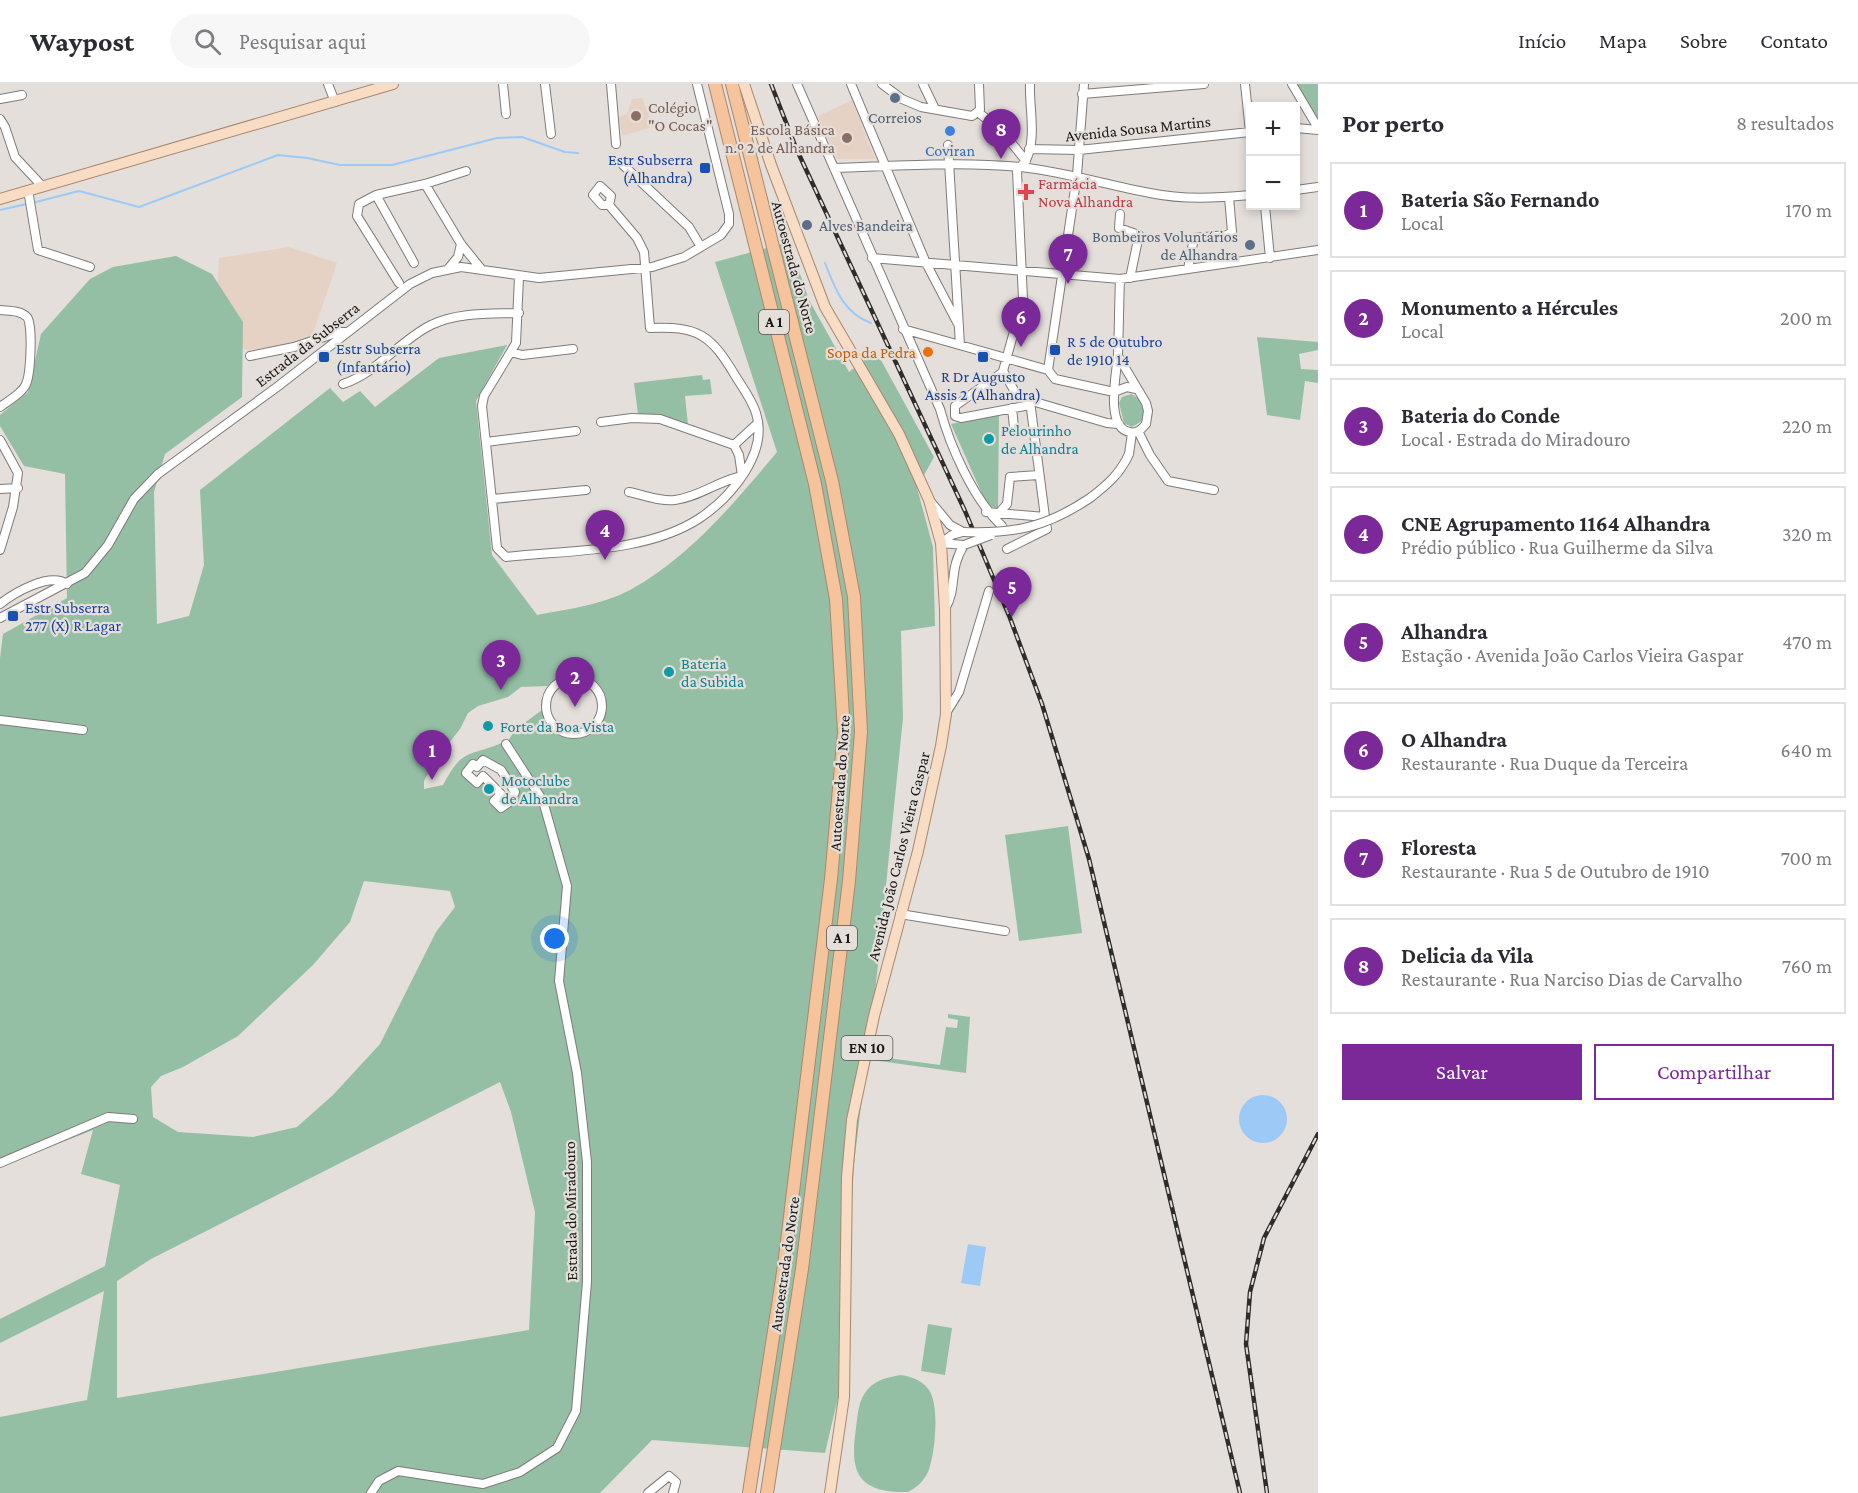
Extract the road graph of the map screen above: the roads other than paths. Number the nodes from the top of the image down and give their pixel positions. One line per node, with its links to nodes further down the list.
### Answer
1 (328, 84): 22 (street)
2 (393, 84): 22 (main road)
3 (503, 84): 26 (street)
4 (545, 84): 31 (street)
5 (611, 84): 32 (street)
6 (697, 84): 56 (street, Estrada da Subserra)
7 (715, 84): 139 (highway, Autoestrada do Norte / A 1)
8 (732, 84): 140 (highway, Autoestrada do Norte / A 1)
9 (744, 84): 110 (main road, Avenida João Carlos Vieira Gaspar / EN 10)
10 (797, 84): 40 (street)
11 (850, 84): 39 (street)
12 (923, 84): 24 (street)
13 (979, 84): 25 (street)
14 (1030, 84): 34 (street)
15 (1245, 84): 23 (street)
16 (1292, 84): 29 (street)
17 (886, 85): 24 (street)
18 (1203, 85): 19 (street)
19 (1083, 89): 35 (street)
20 (22, 95): 21 (street)
21 (0, 99)
22 (335, 102): 44 (main road)
23 (1247, 102)
24 (935, 109): 25 (street)
25 (979, 113): 36 (street)
26 (506, 114)
27 (0, 120): 44 (street)
28 (1300, 128): 29 (street)
29 (1318, 129)
30 (1246, 132): 35 (street, Avenida Sousa Martins)
31 (551, 134)
32 (616, 144)
33 (948, 145): 38 (street)
34 (1029, 148): 35 (street, Avenida Sousa Martins); 36 (street)
35 (1079, 150): 42 (street)
36 (1023, 164): 38 (street); 42 (street); 68 (street)
37 (622, 165): 56 (street)
38 (949, 165): 39 (street); 62 (street)
39 (885, 166): 40 (street); 61 (street)
40 (834, 168): 58 (street)
41 (466, 171): 43 (street)
42 (1077, 175): 50 (street); 69 (street)
43 (425, 184): 48 (street); 55 (street)
44 (42, 186): 47 (main road)
45 (1318, 187): 46 (street)
46 (1300, 189)
47 (29, 193): 51 (main road); 63 (street)
48 (376, 195): 60 (street); 73 (street)
49 (1246, 195): 50 (street)
50 (1229, 197): 66 (street)
51 (0, 199)
52 (609, 205): 64 (street)
53 (1265, 210): 59 (street)
54 (1120, 214): 71 (street)
55 (461, 244): 65 (street); 67 (street)
56 (701, 247): 64 (street, Estrada da Subserra)
57 (1318, 250): 59 (street)
58 (872, 258): 61 (street); 77 (street)
59 (1270, 258): 66 (street)
60 (414, 263)
61 (926, 263): 62 (street); 76 (street)
62 (957, 266): 68 (street); 76 (street)
63 (90, 267)
64 (644, 268): 70 (street, Estrada da Subserra); 94 (street)
65 (448, 269): 67 (street, Estrada da Subserra); 78 (street, Estrada da Subserra)
66 (1188, 269): 71 (street)
67 (483, 271): 70 (street, Estrada da Subserra)
68 (1023, 272): 69 (street); 84 (street)
69 (1061, 274): 72 (street); 85 (street)
70 (519, 276): 75 (street)
71 (1130, 278): 72 (street)
72 (1120, 279): 83 (street)
73 (399, 283)
74 (0, 310): 91 (street)
75 (519, 313): 81 (street); 87 (street)
76 (959, 326): 79 (street)
77 (903, 329): 79 (street); 111 (street)
78 (348, 332): 82 (street); 121 (street, Estrada da Subserra)
79 (960, 345): 84 (street)
80 (573, 349): 81 (street)
81 (511, 352): 100 (street)
82 (250, 356)
83 (1118, 356): 88 (street); 89 (street)
84 (1006, 358): 85 (street); 86 (street)
85 (1048, 370): 89 (street)
86 (1003, 372): 90 (street); 92 (street)
87 (343, 384)
88 (1136, 389): 89 (street); 98 (street)
89 (1114, 392): 95 (street)
90 (1030, 403): 92 (street); 95 (street); 102 (street)
91 (0, 406)
92 (1012, 408): 96 (street)
93 (601, 422): 101 (street)
94 (758, 423): 101 (street); 103 (street)
95 (1119, 424): 98 (street)
96 (1014, 427)
97 (576, 431): 100 (street)
98 (1135, 432): 107 (street); 116 (street, bridge)
99 (0, 440): 104 (street)
100 (486, 442): 109 (street)
101 (734, 445): 103 (street)
102 (1039, 475): 112 (street); 113 (street)
103 (742, 476): 108 (street); 109 (street)
104 (18, 488): 105 (street); 120 (street)
105 (0, 489)
106 (586, 490): 109 (street)
107 (1214, 490)
108 (629, 492)
109 (493, 499)
110 (929, 500): 115 (street); 117 (main road, Avenida João Carlos Vieira Gaspar / EN 10)
111 (987, 512): 112 (street); 114 (street)
112 (1000, 512): 113 (street)
113 (1045, 517): 119 (street)
114 (1002, 526)
115 (963, 532): 116 (street, bridge); 117 (street)
116 (994, 533): 118 (street, bridge)
117 (940, 543): 118 (street); 124 (main road, Avenida João Carlos Vieira Gaspar / EN 10)
118 (964, 545): 124 (street)
119 (1007, 549)
120 (0, 550)
121 (67, 584): 123 (street); 125 (street, Estrada da Subserra)
122 (989, 591): 127 (street)
123 (0, 604)
124 (945, 609): 127 (main road, Avenida João Carlos Vieira Gaspar / EN 10)
125 (0, 618)
126 (547, 700): 126 (street)
127 (945, 714): 132 (main road, Avenida João Carlos Vieira Gaspar / EN 10)
128 (0, 720): 129 (street)
129 (83, 730)
130 (506, 744): 136 (street, Estrada do Miradouro)
131 (494, 801): 131 (street)
132 (900, 914): 133 (street); 141 (main road, Avenida João Carlos Vieira Gaspar / EN 10)
133 (1005, 931)
134 (133, 1119): 135 (street)
135 (0, 1162)
136 (371, 1493)
137 (648, 1493): 138 (street)
138 (673, 1493)
139 (749, 1493)
140 (767, 1493)
141 (830, 1493)

